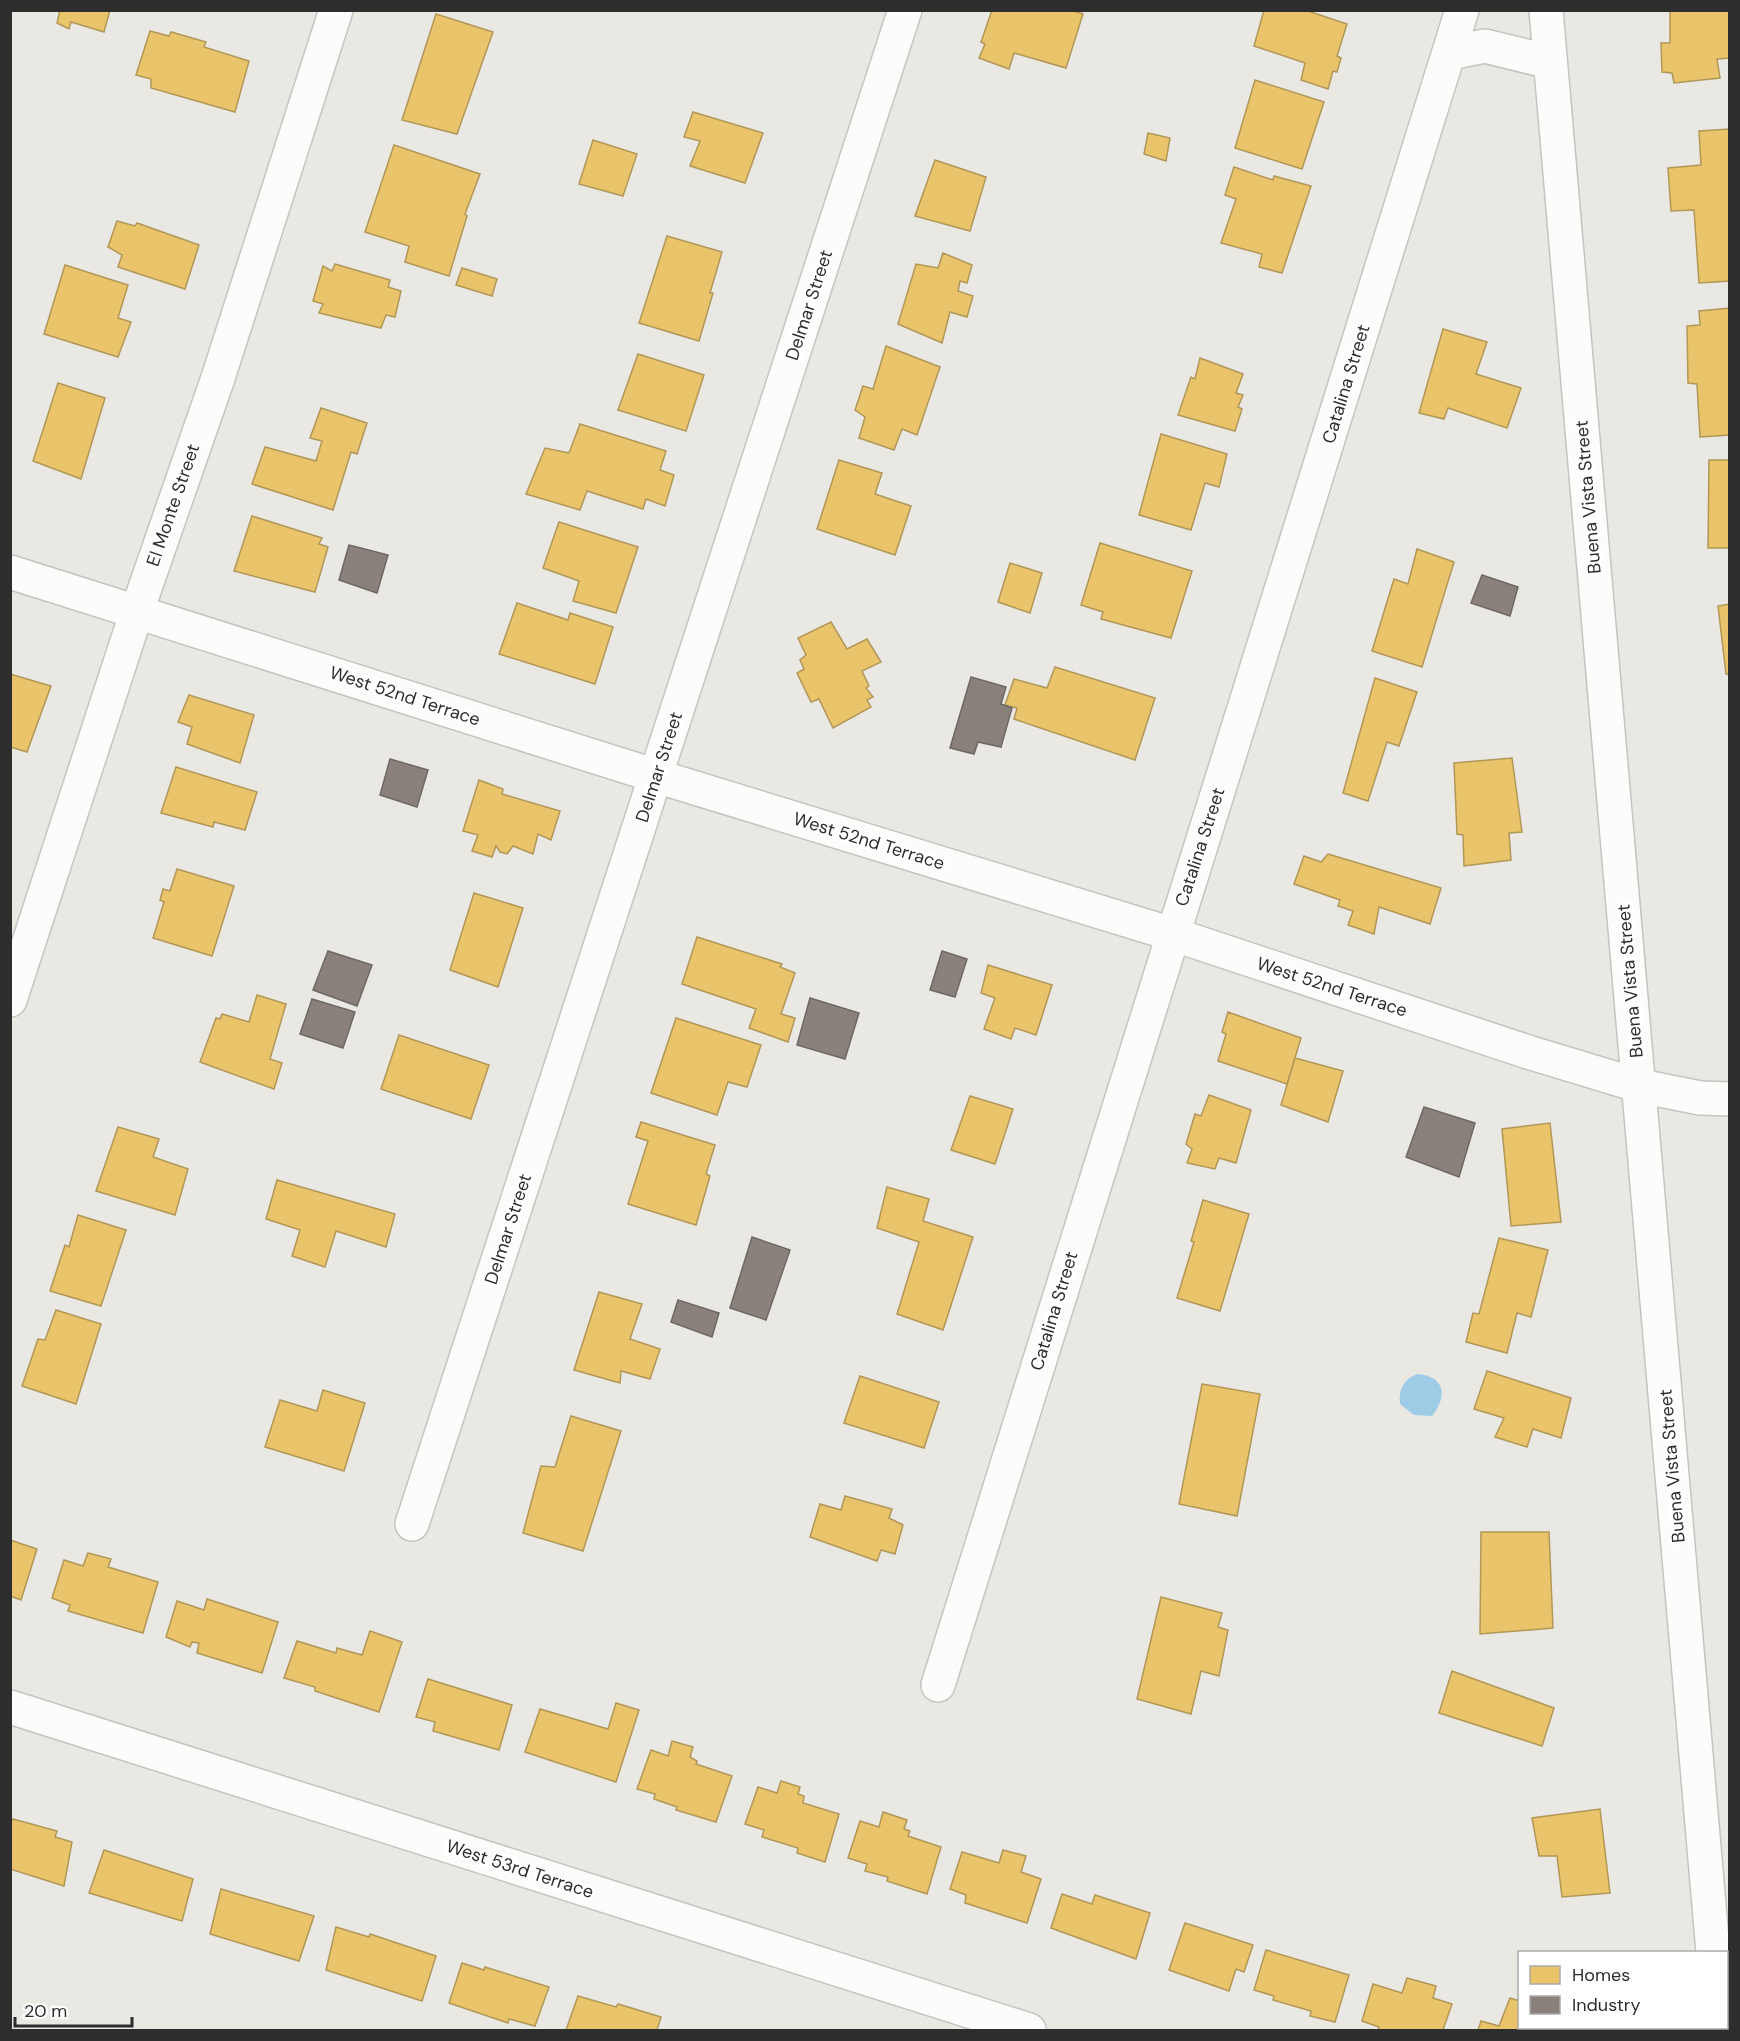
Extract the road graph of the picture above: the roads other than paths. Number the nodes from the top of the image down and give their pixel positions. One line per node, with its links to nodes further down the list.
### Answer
1 (336, 10): 8 (street, El Monte Street)
2 (905, 10): 9 (street, Delmar Street)
3 (1462, 10): 5 (street, Catalina Street)
4 (1546, 10): 6 (street, Buena Vista Street)
5 (1449, 52): 6 (street); 10 (street, Catalina Street)
6 (1550, 62): 12 (street, Buena Vista Street)
7 (10, 572): 8 (street, West 52nd Terrace)
8 (137, 611): 9 (street, West 52nd Terrace); 11 (street, El Monte Street)
9 (656, 776): 10 (street, West 52nd Terrace); 14 (street, Delmar Street)
10 (1172, 934): 12 (street, West 52nd Terrace); 15 (street, Catalina Street)
11 (10, 1000)
12 (1640, 1086): 13 (street, West 52nd Terrace); 17 (street, Buena Vista Street)
13 (1730, 1099)
14 (412, 1524)
15 (938, 1685)
16 (10, 1707): 18 (street, West 53rd Terrace)
17 (1713, 1951)
18 (1029, 2031)

